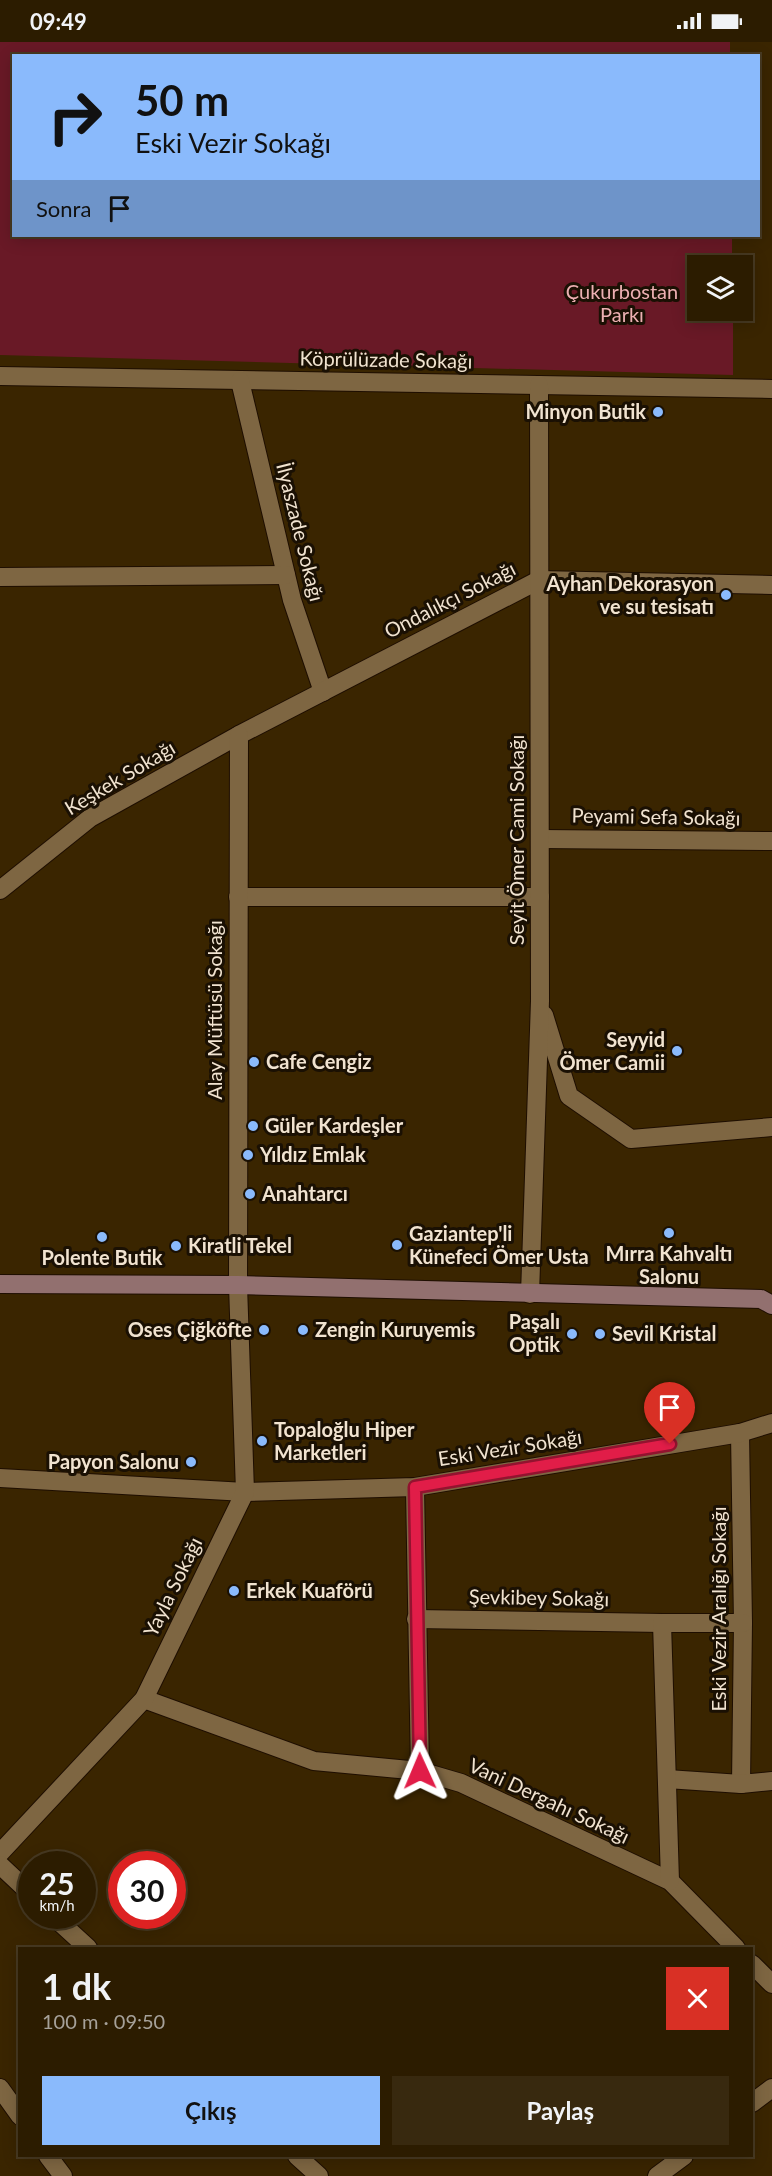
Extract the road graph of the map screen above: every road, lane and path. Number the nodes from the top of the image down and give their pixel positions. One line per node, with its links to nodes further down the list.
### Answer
1 (0, 376): 2 (street, Köprülüzade Sokağı)
2 (240, 381): 3 (street, Köprülüzade Sokağı); 5 (street, İlyaszade Sokağı)
3 (539, 385): 4 (street, Köprülüzade Sokağı); 7 (street, Seyit Ömer Cami Sokağı)
4 (772, 389)
5 (286, 575): 6 (street); 9 (street, İlyaszade Sokağı)
6 (0, 577)
7 (539, 580): 8 (street, Ondalıkçı Sokağı); 9 (street, Ondalıkçı Sokağı); 11 (street, Seyit Ömer Cami Sokağı)
8 (772, 585)
9 (323, 692): 10 (street, Ondalıkçı Sokağı)
10 (239, 735): 13 (street, Keşkek Sokağı); 14 (street, Alay Müftüsü Sokağı)
11 (540, 839): 12 (street, Peyami Sefa Sokağı); 15 (street, Seyit Ömer Cami Sokağı)
12 (772, 841)
13 (0, 890)
14 (238, 897): 15 (street); 19 (street, Alay Müftüsü Sokağı)
15 (540, 897): 16 (street, Seyit Ömer Cami Sokağı)
16 (540, 1001): 17 (street); 20 (street, Seyit Ömer Cami Sokağı)
17 (772, 1126)
18 (0, 1284): 19 (street)
19 (238, 1285): 20 (street); 26 (street, Yayla Sokağı)
20 (530, 1294): 21 (street)
21 (772, 1305)
22 (772, 1423): 23 (street, Eski Vezir Sokağı)
23 (740, 1433): 25 (street, Eski Vezir Sokağı); 29 (street, Eski Vezir Aralığı Sokağı)
24 (0, 1478): 26 (street, Eski Vezir Sokağı)
25 (415, 1487): 26 (street, Eski Vezir Sokağı); 27 (street)
26 (245, 1492): 30 (street, Yayla Sokağı)
27 (416, 1618): 28 (street, Şevkibey Sokağı); 31 (street)
28 (662, 1623): 29 (street, Şevkibey Sokağı); 32 (street)
29 (743, 1623): 34 (street, Eski Vezir Aralığı Sokağı)
30 (144, 1699): 31 (street, Vani Dergahı Sokağı); 35 (street, Yayla Sokağı)
31 (420, 1771): 37 (street, Vani Dergahı Sokağı)
32 (667, 1779): 34 (street); 37 (street)
33 (772, 1781): 34 (street)
34 (741, 1785)
35 (0, 1853)
36 (0, 1865): 38 (street)
37 (670, 1881): 41 (street, Vani Dergahı Sokağı)
38 (18, 1882)
39 (67, 1929): 40 (street)
40 (87, 1947)
41 (735, 1947)
42 (753, 1965): 43 (street)
43 (772, 1984)
44 (0, 2088): 47 (street)
45 (772, 2088): 46 (street)
46 (753, 2102)
47 (18, 2113)
48 (49, 2157): 51 (street)
49 (298, 2157): 52 (street)
50 (683, 2157): 53 (street)
51 (63, 2176)
52 (319, 2176)
53 (657, 2176)

